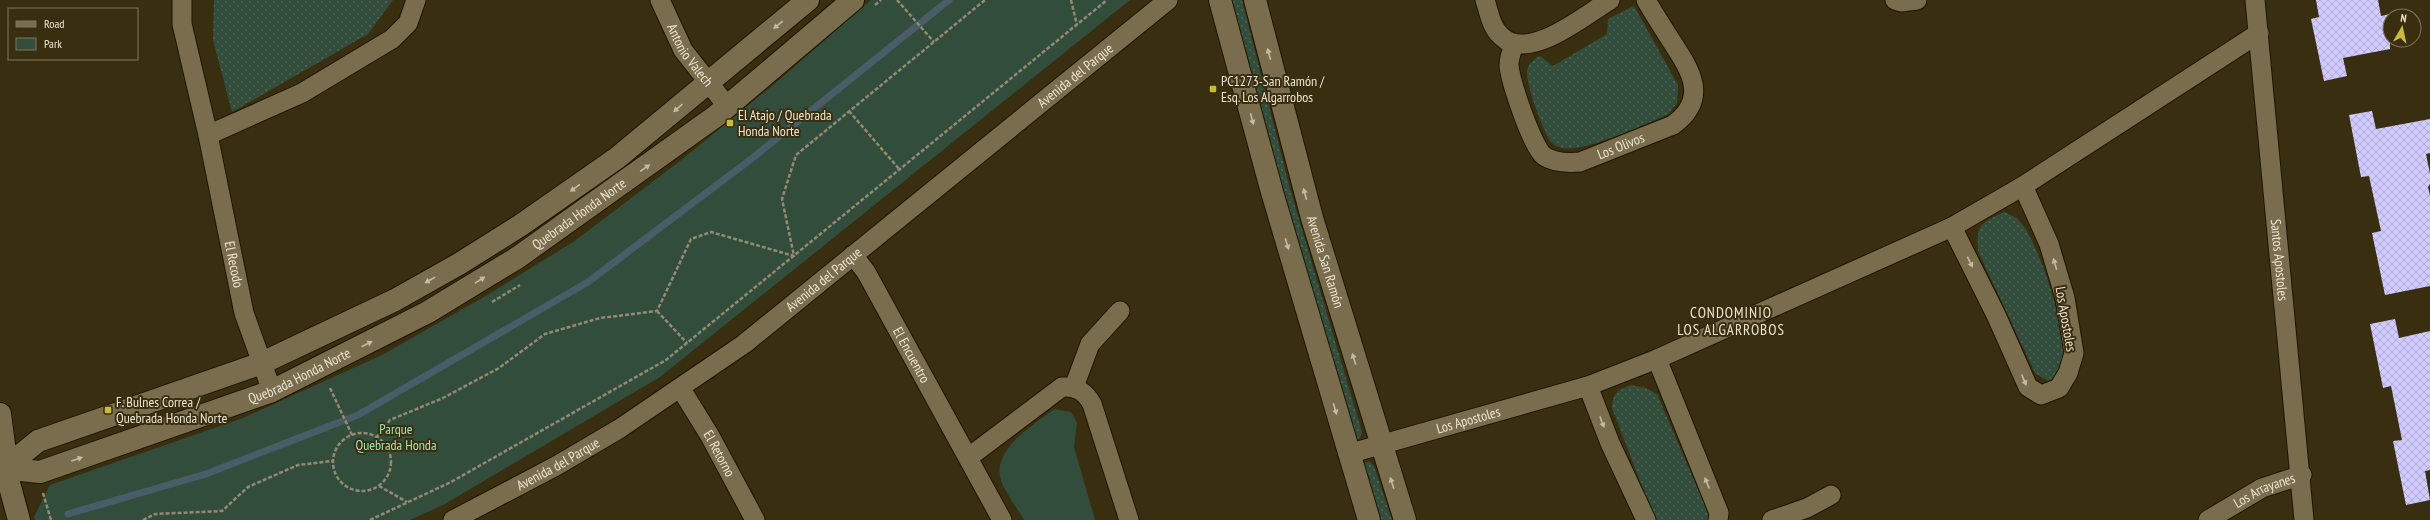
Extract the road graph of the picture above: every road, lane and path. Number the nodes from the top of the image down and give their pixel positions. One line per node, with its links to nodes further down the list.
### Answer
1 (182, 0): 26 (street, El Recodo)
2 (416, 0): 26 (street)
3 (660, 0): 23 (street, Antonio Valech)
4 (808, 0): 23 (street, Quebrada Honda Norte, one-way to 23)
5 (853, 0): 24 (street, Quebrada Honda Norte)
6 (897, 0): 21 (path)
7 (985, 0): 21 (path)
8 (1071, 0): 19 (path)
9 (1107, 0): 19 (path)
10 (1168, 0): 30 (street, Avenida del Parque)
11 (1220, 0): 46 (street, one-way to 46)
12 (1255, 0): 45 (street, Avenida San Ramón, one-way to 12)
13 (1485, 0): 22 (street)
14 (1610, 0): 22 (street)
15 (1646, 0): 22 (street, Los Olivos)
16 (1895, 0): 17 (street)
17 (1917, 0)
18 (2254, 0): 20 (street, Santos Apostoles)
19 (1077, 25): 27 (path)
20 (2259, 33): 28 (street, Los Apostoles); 50 (street, Santos Apostoles)
21 (934, 42): 25 (path)
22 (1514, 44)
23 (708, 82): 24 (street, Antonio Valech); 36 (street, Quebrada Honda Norte, one-way to 36)
24 (727, 106): 41 (street, Quebrada Honda Norte, one-way to 24)
25 (849, 111): 27 (path); 31 (path)
26 (208, 135): 36 (street, El Recodo)
27 (900, 170): 31 (path)
28 (2023, 186): 29 (street, Los Apostoles); 29 (street, Los Apostoles, one-way to 28)
29 (1952, 227): 35 (street, Los Apostoles)
30 (853, 255): 40 (street, Avenida del Parque); 47 (street, El Encuentro)
31 (794, 256): 32 (path); 34 (path)
32 (657, 311): 34 (path); 44 (path)
33 (1120, 311): 39 (street)
34 (687, 343): 53 (path)
35 (1657, 359): 37 (street, Los Apostoles); 64 (street, one-way to 35)
36 (262, 363): 41 (street, El Recodo); 49 (street, Quebrada Honda Norte)
37 (1588, 386): 45 (street, Los Apostoles); 63 (street, one-way to 63)
38 (329, 387): 43 (path)
39 (1074, 387): 47 (street); 60 (street)
40 (680, 389): 54 (street, Avenida del Parque); 58 (street, El Retorno)
41 (272, 391): 49 (street, Quebrada Honda Norte, one-way to 41)
42 (0, 414): 49 (street)
43 (351, 433): 44 (path); 48 (path)
44 (377, 437): 51 (path)
45 (1380, 445): 46 (street, Los Apostoles); 62 (street, Avenida San Ramón, one-way to 45)
46 (1348, 454): 61 (street)
47 (969, 457): 59 (street, El Encuentro)
48 (332, 461): 51 (path); 56 (path)
49 (3, 468): 55 (street)
50 (2302, 475): 66 (street, Los Arrayanes); 67 (street, Santos Apostoles)
51 (379, 486): 53 (path)
52 (1831, 495): 65 (street)
53 (408, 502): 57 (path)
54 (457, 519)
55 (20, 520)
56 (143, 520)
57 (370, 520)
58 (755, 520)
59 (1002, 520)
60 (1129, 520)
61 (1369, 520)
62 (1404, 520)
63 (1646, 520)
64 (1718, 520)
65 (1772, 520)
66 (2208, 520)
67 (2304, 520)

